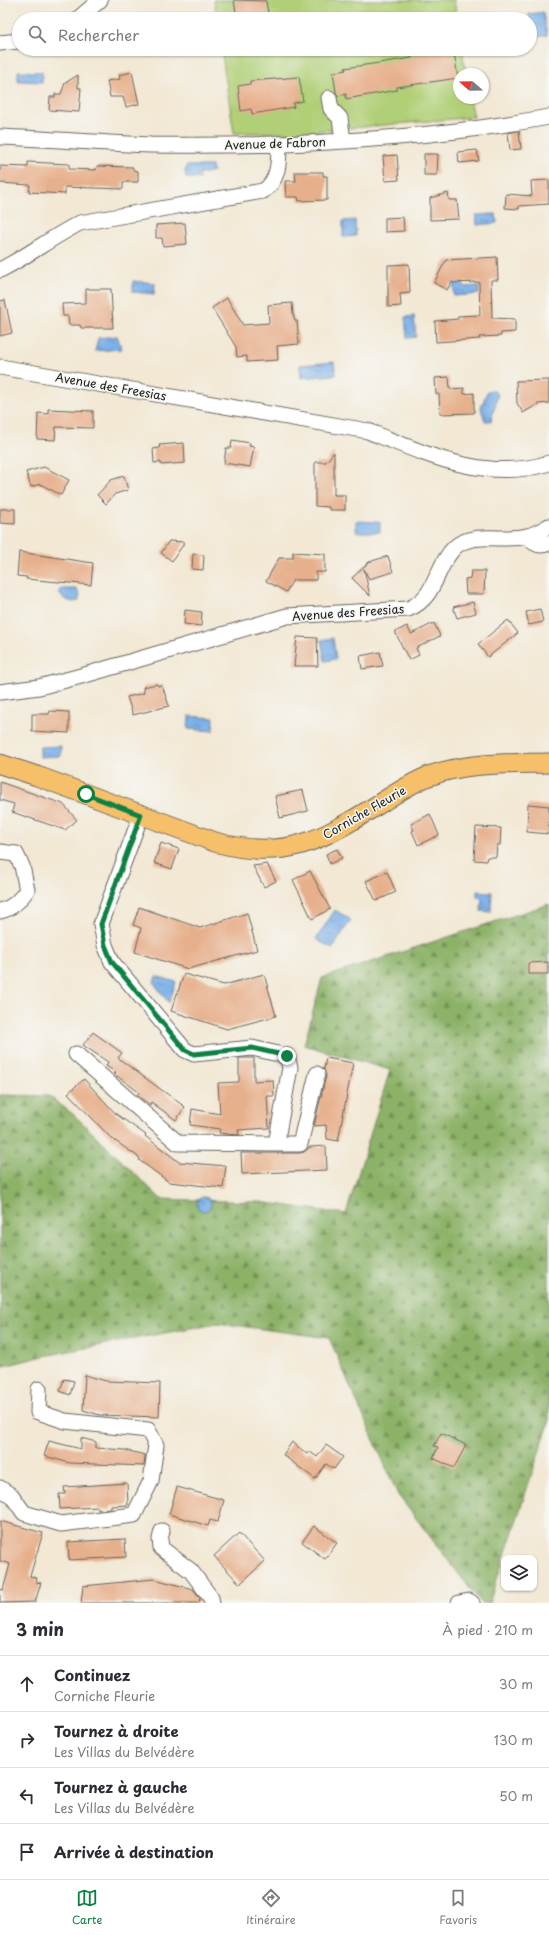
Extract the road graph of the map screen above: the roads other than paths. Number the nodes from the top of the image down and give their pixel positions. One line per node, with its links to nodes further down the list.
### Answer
1 (100, 0): 2 (street)
2 (86, 12)
3 (12, 42): 4 (street)
4 (0, 43)
5 (330, 98): 8 (street)
6 (549, 117): 8 (street, Avenue de Fabron)
7 (0, 137): 9 (street, Avenue de Fabron)
8 (343, 141): 9 (street, Avenue de Fabron)
9 (279, 144): 10 (street)
10 (0, 270)
11 (0, 367): 12 (street, Avenue des Freesias)
12 (549, 463)
13 (549, 526): 14 (street, Avenue des Freesias)
14 (527, 536): 15 (street); 16 (street, Avenue des Freesias)
15 (549, 543)
16 (0, 692)
17 (549, 763): 19 (main road, Corniche Fleurie)
18 (0, 764): 19 (main road, Corniche Fleurie)
19 (141, 815): 24 (street)
20 (0, 852): 21 (street)
21 (0, 911)
22 (76, 1054): 24 (street)
23 (317, 1074): 24 (street)
24 (276, 1144)
25 (39, 1389): 26 (street)
26 (0, 1488)
27 (162, 1530): 28 (street)
28 (212, 1603)
29 (459, 1603): 30 (street)
30 (472, 1603)

